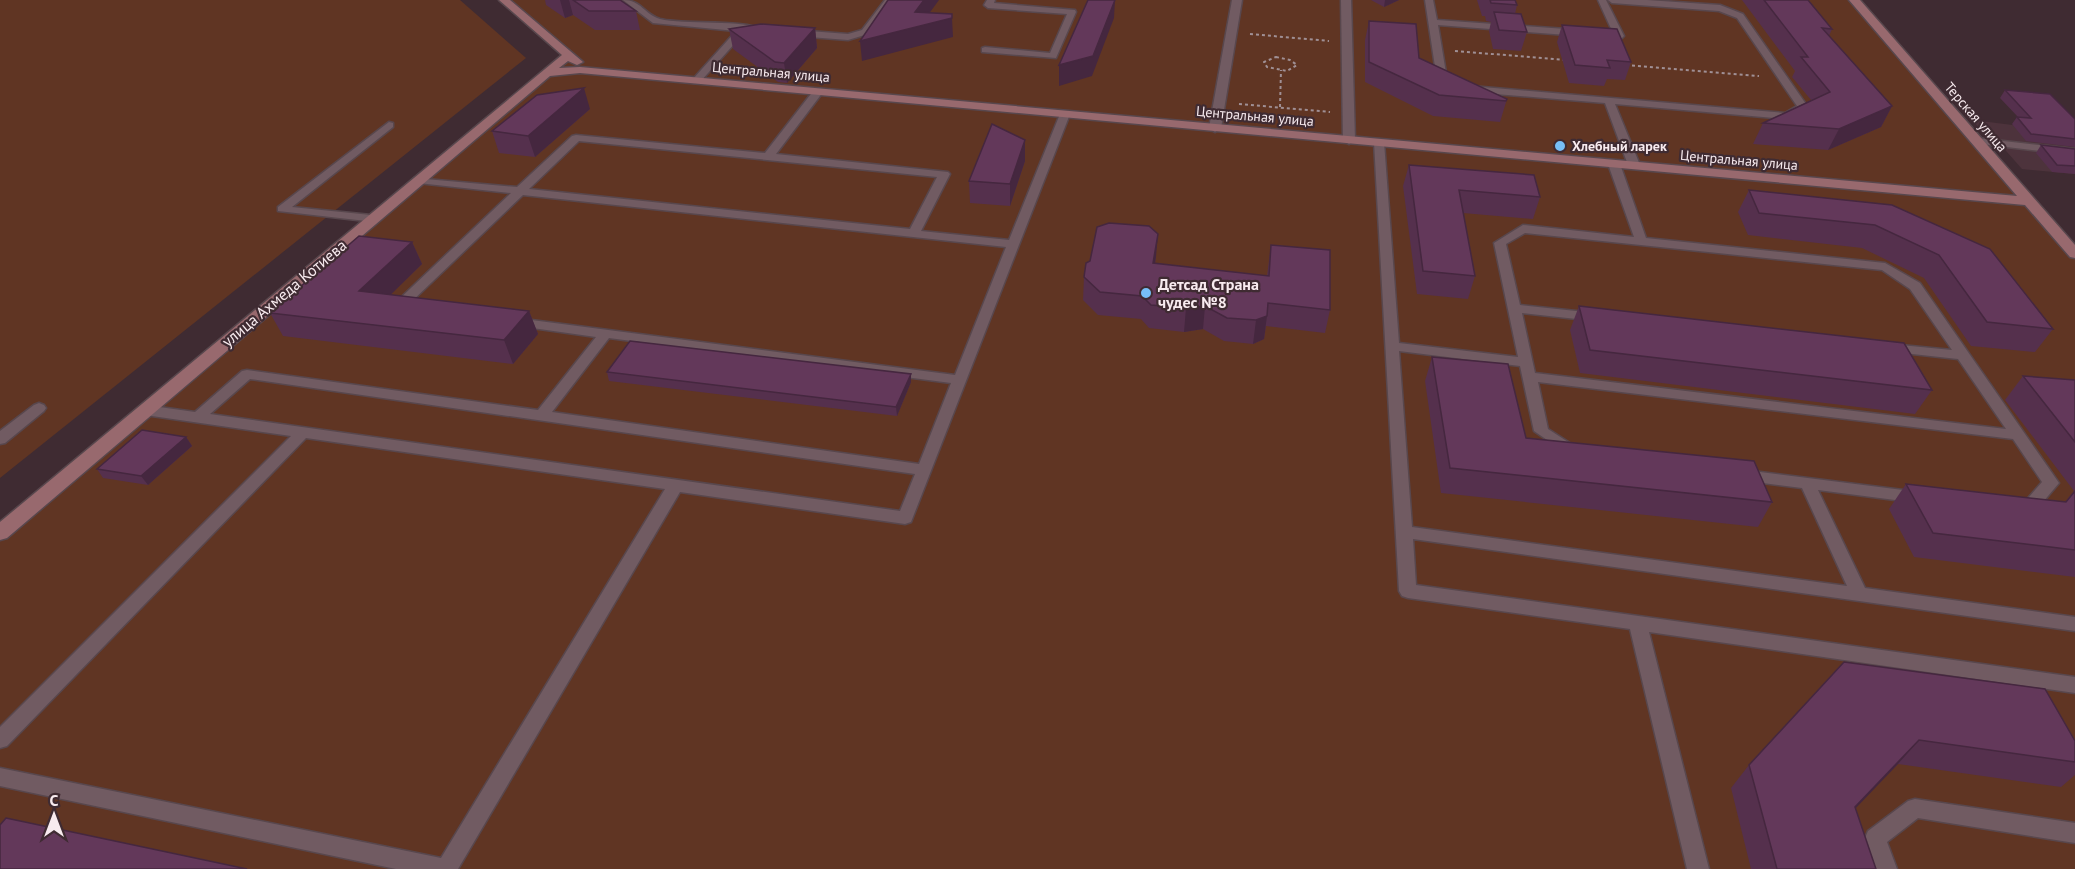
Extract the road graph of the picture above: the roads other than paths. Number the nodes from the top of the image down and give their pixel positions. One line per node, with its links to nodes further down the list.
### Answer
1 (504, 0): 16 (street)
2 (627, 0): 12 (lane)
3 (889, 0): 14 (lane)
4 (991, 0): 15 (lane)
5 (1237, 0): 24 (street)
6 (1346, 0): 25 (street)
7 (1429, 0): 11 (lane)
8 (1602, 0): 11 (lane)
9 (1612, 0): 21 (lane)
10 (1854, 0): 26 (street, Терская улица)
11 (1432, 22): 21 (lane)
12 (743, 28): 13 (lane); 19 (lane)
13 (766, 30)
14 (789, 32)
15 (985, 50)
16 (568, 55): 17 (street); 18 (street, улица Ахмеда Котиева)
17 (587, 71): 18 (street, Центральная улица); 19 (street, Центральная улица)
18 (547, 73): 32 (street, улица Ахмеда Котиева)
19 (696, 81): 20 (street, Центральная улица)
20 (818, 92): 22 (street, Центральная улица); 29 (lane)
21 (1609, 101): 31 (lane)
22 (1065, 114): 24 (street, Центральная улица); 38 (lane)
23 (389, 125): 35 (lane)
24 (1215, 128): 25 (street, Центральная улица)
25 (1349, 140): 27 (street, Центральная улица)
26 (1977, 141): 28 (lane); 34 (street, Терская улица)
27 (1379, 142): 30 (street, Центральная улица); 45 (lane)
28 (2075, 152)
29 (768, 157): 33 (lane); 36 (lane)
30 (1614, 164): 31 (street, Центральная улица); 37 (lane)
31 (1634, 165): 34 (street, Центральная улица)
32 (418, 180): 33 (lane); 35 (street, улица Ахмеда Котиева)
33 (520, 191): 36 (lane); 41 (lane)
34 (2028, 201): 39 (street, Терская улица)
35 (371, 219): 52 (street, улица Ахмеда Котиева)
36 (914, 233): 38 (lane)
37 (1641, 242): 40 (lane); 47 (lane)
38 (1013, 244): 50 (lane)
39 (2075, 254)
40 (1514, 308): 42 (lane); 48 (lane)
41 (422, 309)
42 (1608, 318)
43 (502, 320): 44 (lane)
44 (606, 334): 50 (lane); 53 (lane)
45 (1392, 346): 48 (lane); 61 (lane)
46 (1880, 347): 47 (lane)
47 (1963, 356): 56 (lane)
48 (1526, 362): 49 (lane)
49 (1529, 377): 56 (lane); 59 (lane)
50 (959, 380): 58 (lane)
51 (39, 408): 57 (lane)
52 (145, 411): 54 (lane); 62 (street, улица Ахмеда Котиева)
53 (541, 416): 54 (lane); 58 (lane)
54 (197, 418): 55 (lane)
55 (302, 433): 60 (lane); 67 (lane)
56 (2018, 435): 59 (lane)
57 (0, 439)
58 (924, 470): 60 (lane)
59 (1807, 483): 63 (lane)
60 (675, 486): 70 (lane)
61 (1404, 532): 63 (lane); 64 (lane)
62 (0, 533)
63 (1859, 594): 65 (lane)
64 (1638, 624): 66 (lane); 71 (lane)
65 (2075, 624)
66 (2075, 686)
67 (0, 740)
68 (0, 777): 70 (lane)
69 (2075, 834): 72 (lane)
70 (445, 869)
71 (1698, 869)
72 (1886, 869)

